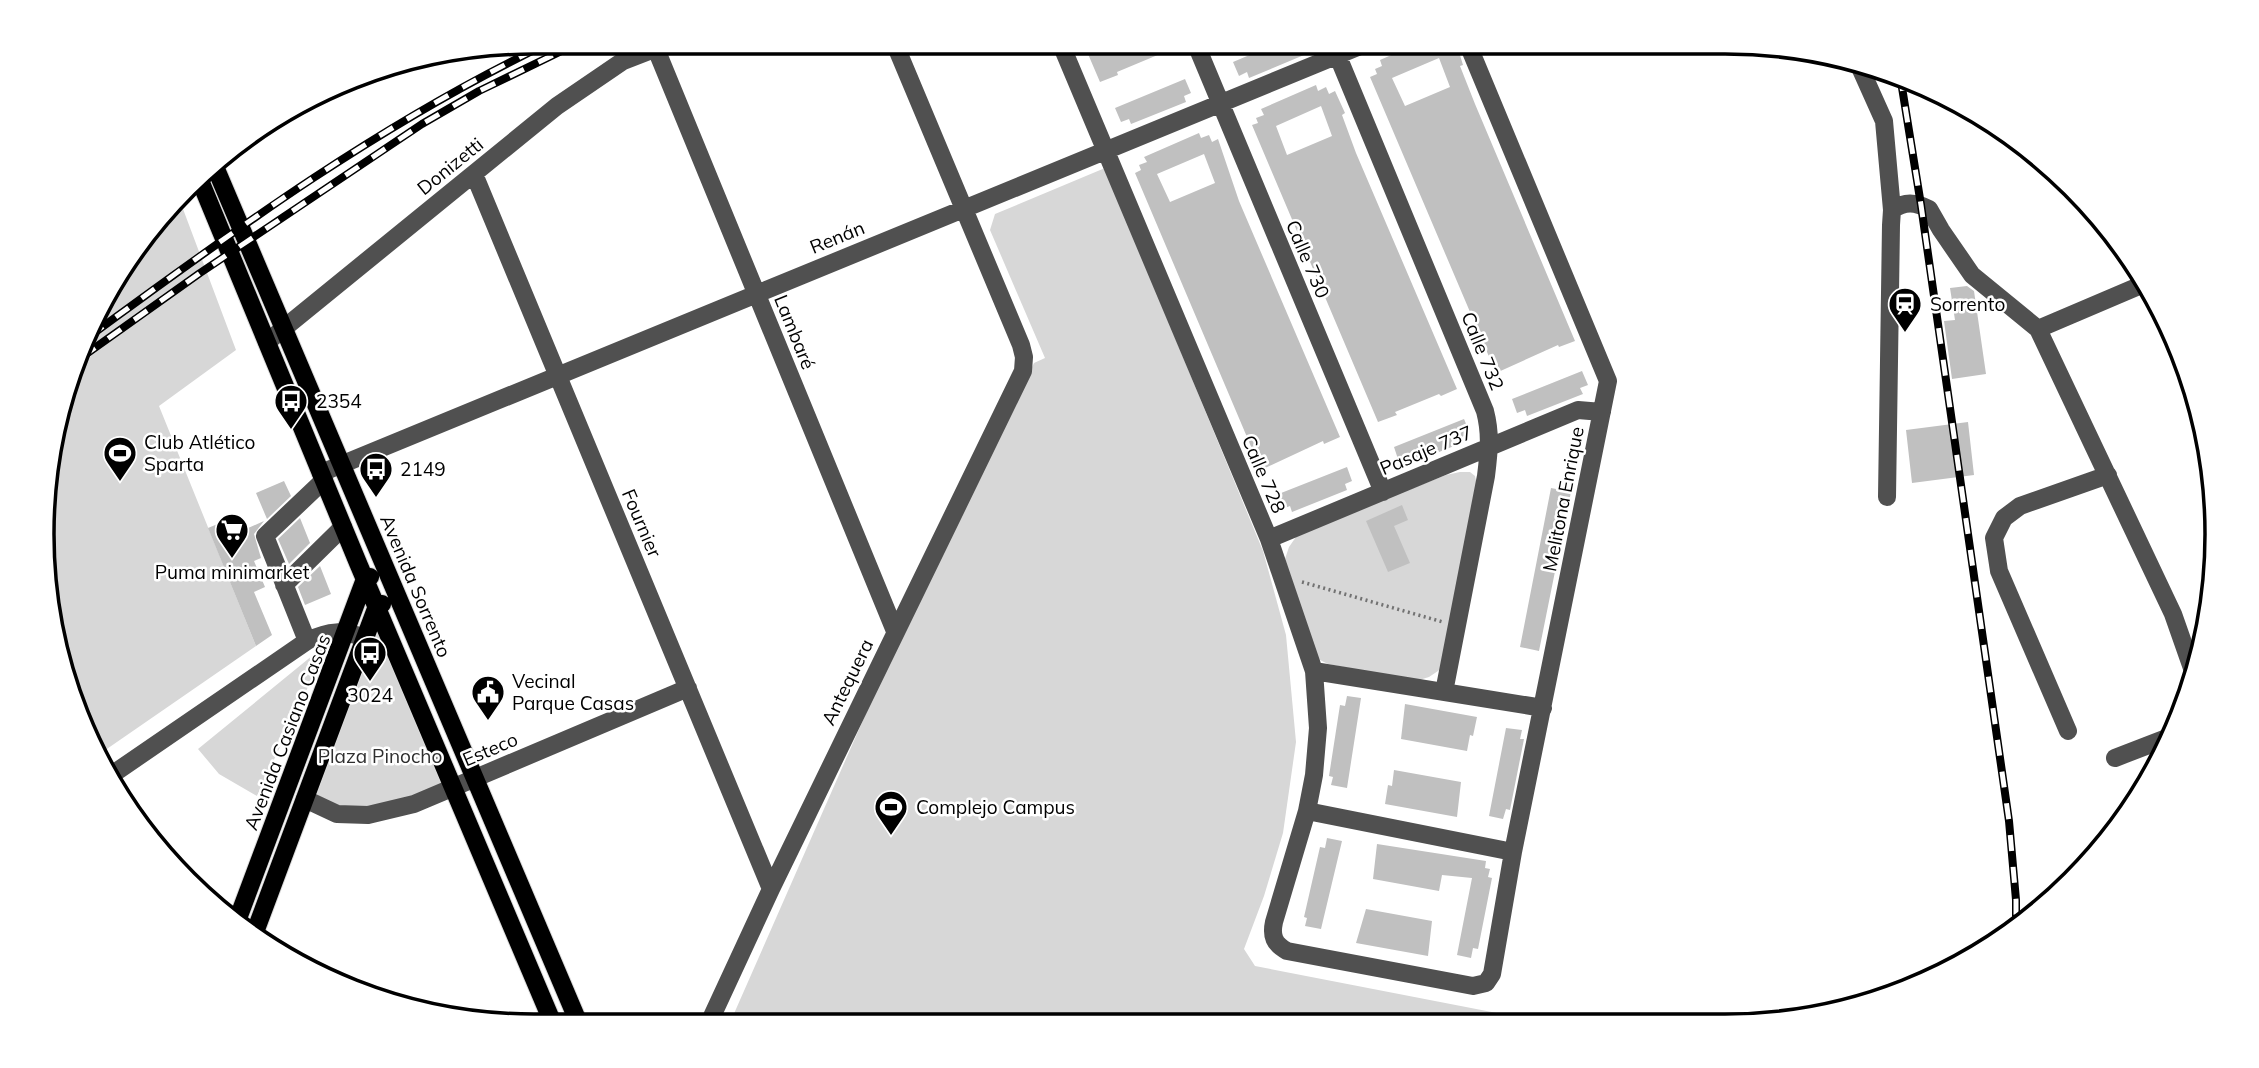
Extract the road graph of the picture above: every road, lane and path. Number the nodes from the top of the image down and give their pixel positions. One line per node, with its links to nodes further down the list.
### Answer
1 (641, 54): 13 (street, Donizetti)
2 (667, 54): 18 (street, Lambaré)
3 (899, 54): 15 (street)
4 (1065, 54): 11 (street, Calle 728)
5 (1200, 54): 10 (street, Calle 730)
6 (1324, 54): 10 (street, Renán)
7 (1337, 54): 24 (street, Calle 732)
8 (1472, 54): 23 (street, Melitona Enrique)
9 (1864, 75): 16 (street)
10 (1220, 103): 11 (street, Renán); 28 (street, Calle 730)
11 (1105, 149): 15 (street, Renán); 31 (street, Calle 728)
12 (218, 173): 19 (main road, Avenida Sorrento)
13 (474, 174): 19 (street, Donizetti); 22 (street, Fournier)
14 (203, 187): 21 (main road)
15 (963, 207): 18 (street, Renán); 40 (street, Antequera)
16 (1892, 210): 20 (street); 29 (street)
17 (2136, 287): 20 (street)
18 (756, 293): 22 (street, Renán); 40 (street, Lambaré)
19 (284, 329): 21 (street, Donizetti); 25 (main road, Avenida Sorrento)
20 (2038, 329): 26 (street)
21 (267, 342): 27 (main road)
22 (557, 375): 25 (street, Renán); 45 (street, Fournier)
23 (1602, 412): 24 (street, Pasaje 737); 47 (street, Melitona Enrique)
24 (1491, 445): 28 (street, Pasaje 737); 38 (street, Calle 732)
25 (342, 464): 27 (street, Renán); 32 (main road, Avenida Sorrento)
26 (2108, 475): 43 (street); 48 (street)
27 (322, 476): 30 (main road); 35 (street)
28 (1382, 492): 31 (street, Pasaje 737)
29 (1887, 497)
30 (343, 527): 34 (main road); 35 (street)
31 (1269, 539): 33 (street, Calle 728)
32 (386, 570): 34 (main road); 36 (main road, Avenida Sorrento)
33 (1283, 577): 38 (path); 44 (street, Calle 728)
34 (365, 579): 37 (main road); 39 (main road, Avenida Casiano Casas)
35 (284, 584): 42 (street)
36 (398, 597): 37 (main road); 52 (main road, Avenida Sorrento)
37 (377, 606): 41 (main road, Avenida Casiano Casas); 53 (main road)
38 (1456, 626): 46 (street, Calle 732)
39 (347, 631): 41 (street); 42 (street); 58 (main road, Avenida Casiano Casas)
40 (895, 632): 57 (street, Antequera)
41 (366, 638): 54 (main road, Avenida Casiano Casas)
42 (307, 640): 51 (street)
43 (2188, 657)
44 (1314, 671): 46 (street); 55 (street, Calle 728)
45 (688, 688): 52 (street, Esteco); 57 (street, Fournier)
46 (1444, 692): 47 (street)
47 (1543, 708): 56 (street, Melitona Enrique)
48 (2068, 731)
49 (2157, 742): 50 (street)
50 (2115, 758)
51 (117, 771)
52 (475, 779): 53 (street, Esteco); 61 (main road, Avenida Sorrento)
53 (454, 788): 54 (street, Esteco); 62 (main road)
54 (305, 799): 59 (main road, Avenida Casiano Casas)
55 (1307, 811): 56 (street); 60 (street, Calle 728)
56 (1513, 852): 60 (street, Melitona Enrique)
57 (771, 889): 65 (street, Antequera)
58 (240, 913)
59 (257, 926)
60 (1486, 983)
61 (573, 1008): 63 (street); 64 (main road, Avenida Sorrento)
62 (548, 1014)
63 (565, 1014)
64 (575, 1014)
65 (713, 1014)

